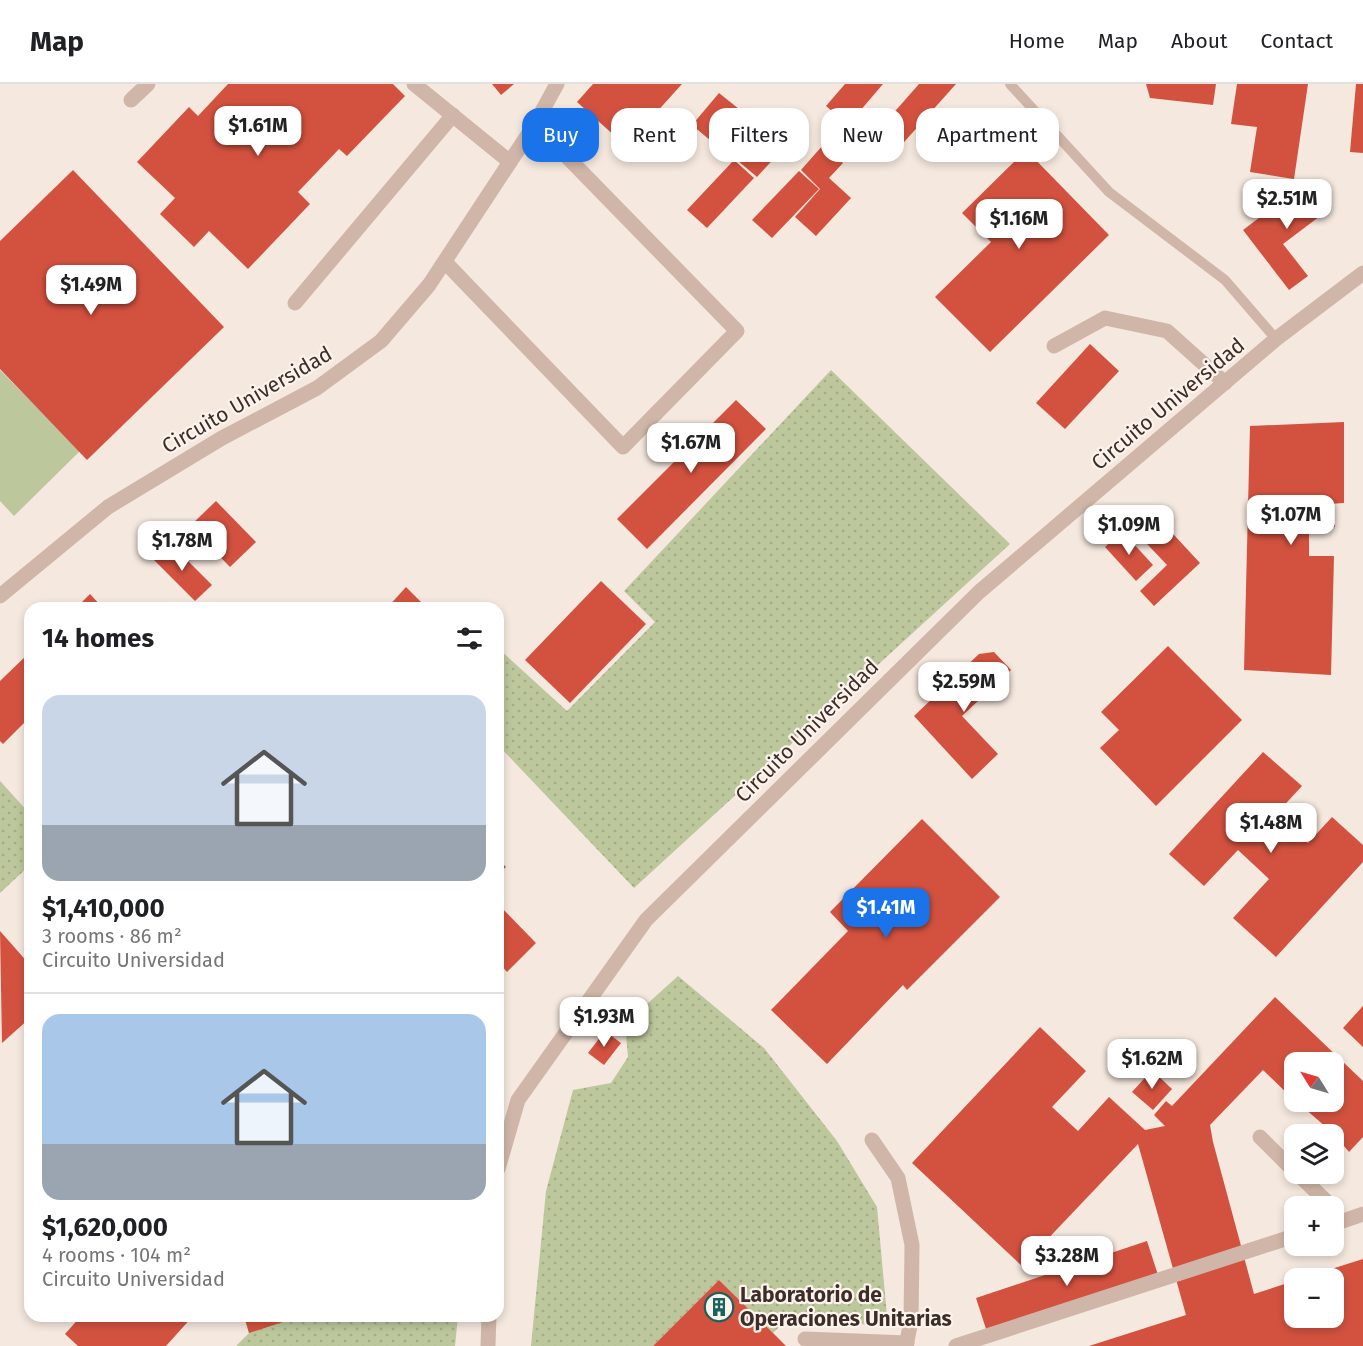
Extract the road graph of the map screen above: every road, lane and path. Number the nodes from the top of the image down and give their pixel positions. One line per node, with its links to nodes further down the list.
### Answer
1 (148, 84): 5 (street)
2 (414, 84): 7 (street)
3 (557, 84): 6 (street, Circuito Universidad)
4 (1010, 84): 14 (lane)
5 (131, 100)
6 (543, 108)
7 (453, 115): 9 (street); 13 (street)
8 (522, 143): 9 (street, Circuito Universidad)
9 (510, 162): 11 (street, Circuito Universidad)
10 (573, 162): 11 (street)
11 (445, 262): 17 (street, Circuito Universidad)
12 (1363, 273): 14 (street, Circuito Universidad)
13 (295, 303)
14 (1276, 339): 16 (street, Circuito Universidad)
15 (1054, 346): 16 (street)
16 (1225, 383): 20 (street, Circuito Universidad)
17 (0, 596)
18 (1260, 1137): 21 (street)
19 (872, 1140): 29 (street)
20 (504, 1148)
21 (1284, 1160)
22 (1308, 1184): 23 (street)
23 (1321, 1196)
24 (1363, 1214): 25 (street)
25 (1344, 1220)
26 (1284, 1239): 31 (street)
27 (489, 1322): 30 (street)
28 (805, 1339): 29 (street)
29 (906, 1344)
30 (488, 1346)
31 (956, 1346)

